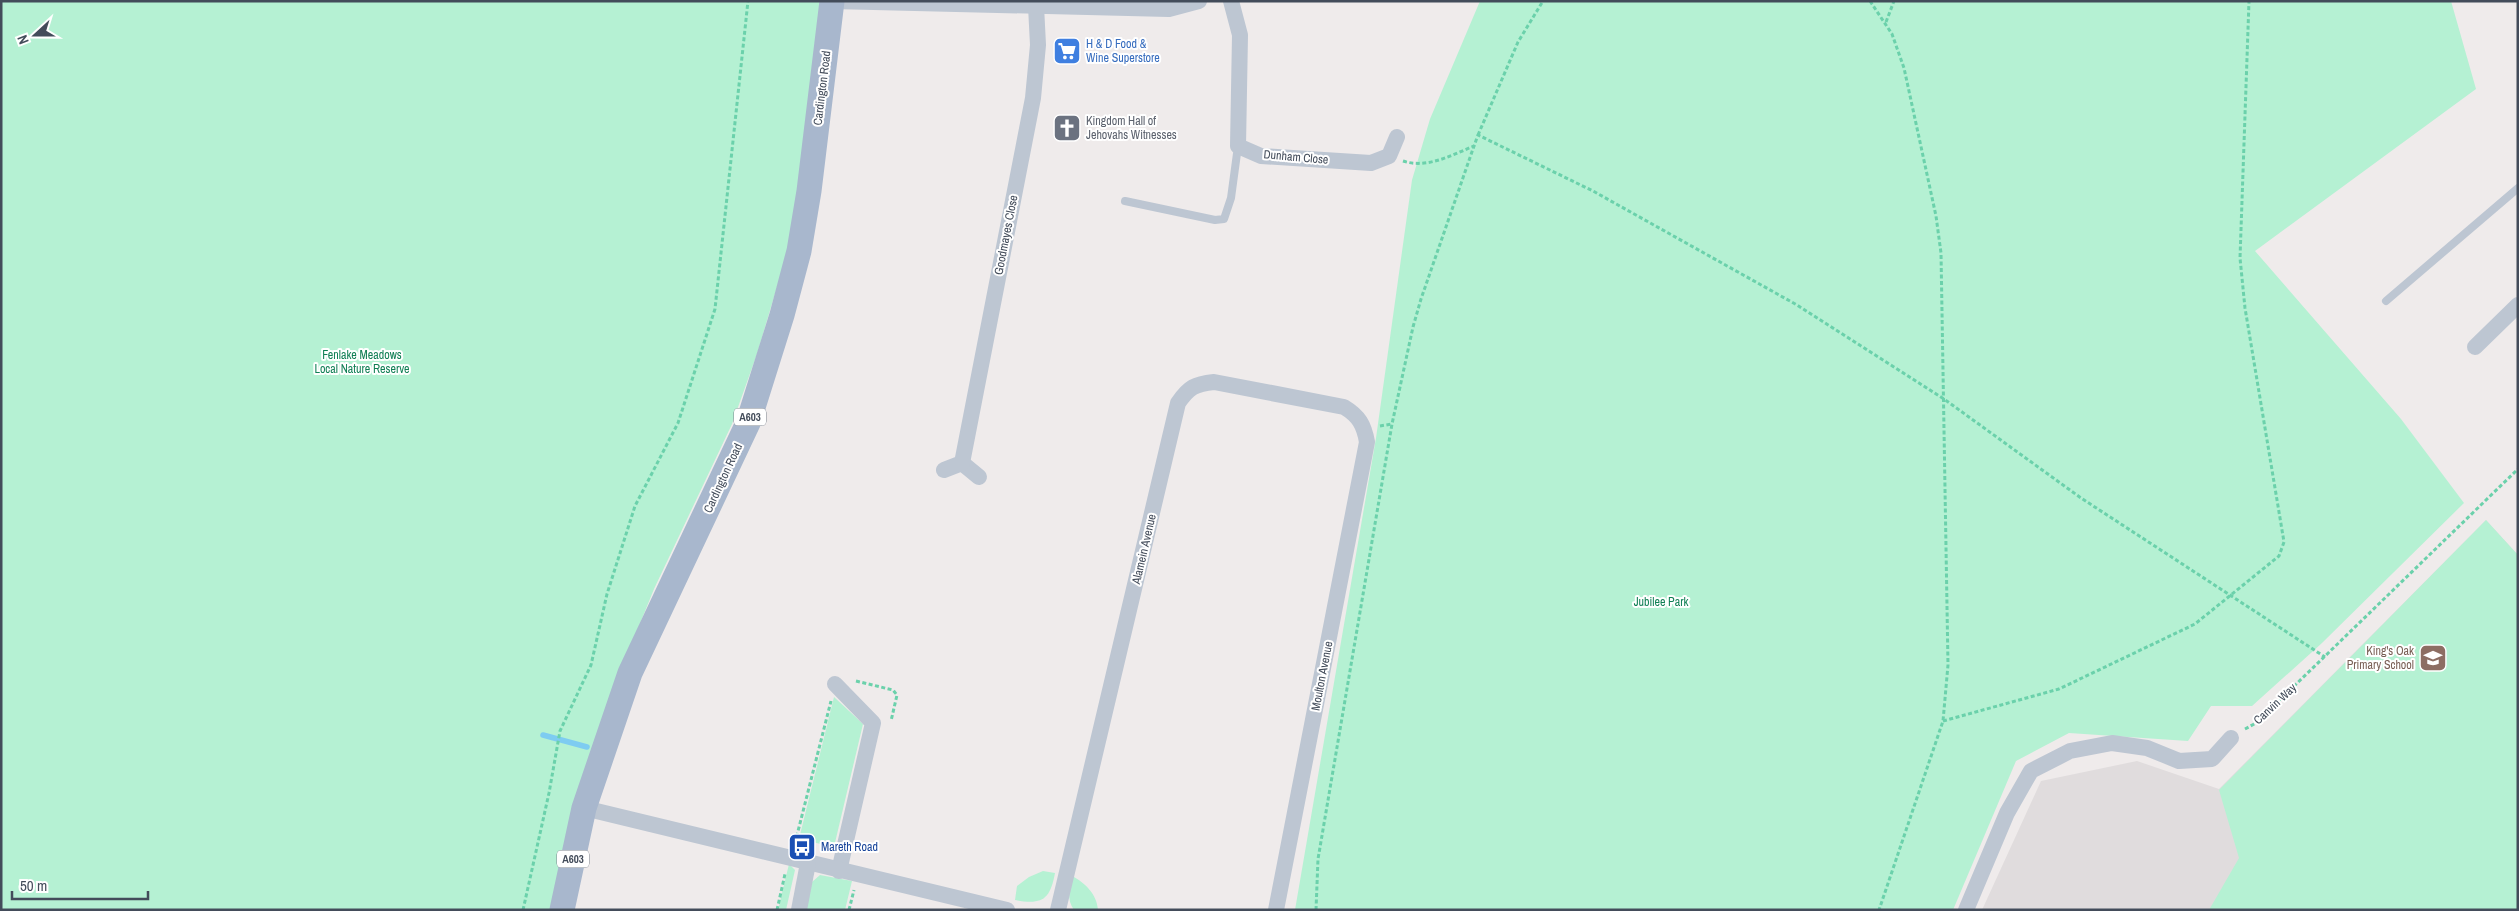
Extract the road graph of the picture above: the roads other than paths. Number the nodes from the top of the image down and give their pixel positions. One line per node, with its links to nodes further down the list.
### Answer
1 (832, 1): 4 (street); 20 (main road, Cardington Road / A603)
2 (1199, 1): 5 (street)
3 (1231, 1): 8 (street)
4 (974, 3): 6 (street)
5 (1105, 5): 6 (street)
6 (1036, 6): 15 (street, Goodmayes Close)
7 (1397, 136): 8 (street, Dunham Close)
8 (1238, 146): 10 (lane)
9 (2518, 188): 11 (lane)
10 (1125, 202)
11 (2386, 301)
12 (2518, 305): 13 (street)
13 (2475, 347)
14 (1367, 442): 26 (street, Alamein Avenue); 27 (street, Moulton Avenue)
15 (962, 463): 16 (street); 17 (street)
16 (944, 470)
17 (979, 477)
18 (835, 684): 22 (street)
19 (2231, 738): 28 (street)
20 (584, 808): 21 (street); 23 (main road, Cardington Road / A603)
21 (808, 863): 22 (street); 24 (street)
22 (839, 870): 25 (street)
23 (562, 910)
24 (799, 910)
25 (1007, 910)
26 (1058, 910)
27 (1276, 910)
28 (1966, 910)

